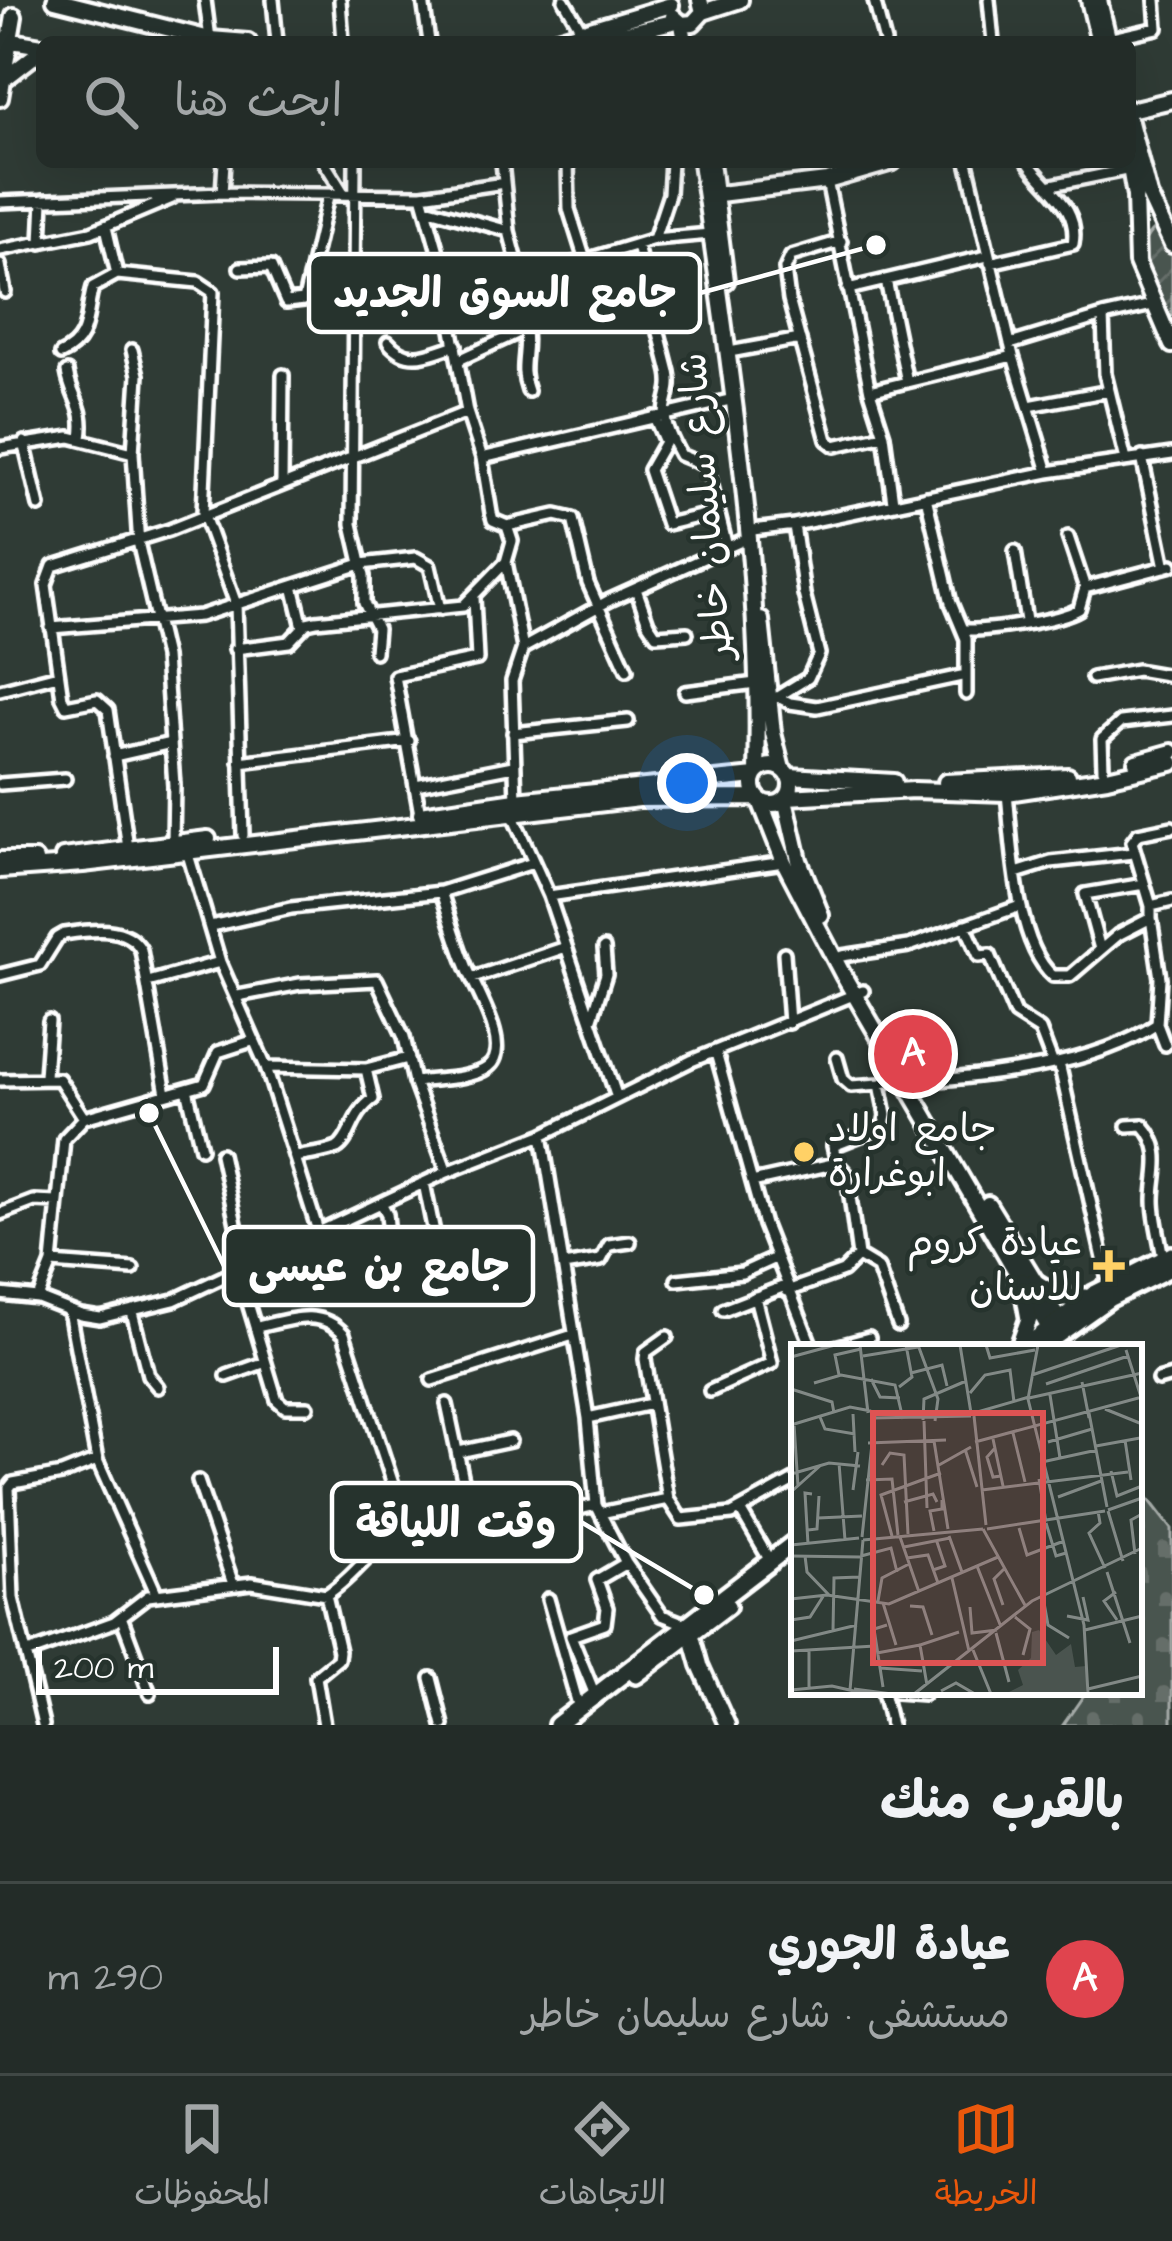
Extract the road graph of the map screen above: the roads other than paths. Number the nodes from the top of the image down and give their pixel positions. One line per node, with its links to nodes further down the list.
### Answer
1 (55, 0): 16 (main road)
2 (205, 0): 17 (street)
3 (273, 0): 18 (street)
4 (340, 0): 19 (street)
5 (423, 0): 20 (street)
6 (565, 0): 21 (street)
7 (740, 0): 15 (main road)
8 (874, 0): 24 (street)
9 (989, 0): 25 (street)
10 (1089, 0): 26 (main road)
11 (1100, 0): 27 (main road)
12 (1155, 0): 28 (street)
13 (672, 3): 15 (main road); 22 (main road)
14 (13, 8): 29 (main road)
15 (692, 15): 23 (main road)
16 (198, 36)
17 (210, 36)
18 (277, 36)
19 (343, 36)
20 (428, 36)
21 (585, 36)
22 (591, 36)
23 (595, 36)
24 (883, 36)
25 (992, 36)
26 (1103, 36)
27 (1104, 36)
28 (1125, 36)
29 (4, 38): 30 (main road); 32 (main road)
30 (36, 46)
31 (36, 52): 32 (main road)
32 (4, 81): 33 (main road)
33 (0, 98)
34 (1172, 100): 35 (main road)
35 (1136, 109)
36 (1136, 141): 63 (main road)
37 (224, 168): 53 (street)
38 (329, 168): 55 (street)
39 (355, 168): 55 (street)
40 (503, 168): 51 (street)
41 (568, 168): 75 (street)
42 (671, 168): 68 (street)
43 (703, 168): 57 (main road, شارع سليمان خاطر)
44 (711, 168): 57 (main road, شارع سليمان خاطر)
45 (873, 168): 50 (main road)
46 (968, 168): 74 (street)
47 (1034, 168): 52 (street)
48 (1122, 168): 52 (street)
49 (1130, 168): 65 (main road)
50 (826, 182): 57 (main road); 69 (street)
51 (504, 183): 56 (street); 66 (street)
52 (1052, 185): 74 (street)
53 (222, 193): 54 (street); 58 (street)
54 (178, 195): 59 (street); 64 (street)
55 (349, 195): 56 (street); 58 (street); 111 (street)
56 (422, 195): 62 (street)
57 (710, 195): 67 (main road, شارع سليمان خاطر); 93 (main road, شارع سليمان خاطر)
58 (328, 196): 77 (street)
59 (43, 200): 60 (street); 70 (street)
60 (0, 202)
61 (1172, 204): 63 (street)
62 (426, 208): 66 (street); 90 (street)
63 (1159, 215): 65 (main road); 71 (main road)
64 (106, 227): 70 (street); 78 (street)
65 (1136, 229): 83 (main road)
66 (509, 231): 79 (street)
67 (710, 233): 68 (street); 102 (main road, شارع سليمان خاطر)
68 (654, 239): 72 (street)
69 (841, 241): 81 (street); 88 (street)
70 (41, 244): 73 (street)
71 (1172, 245)
72 (637, 246): 75 (street); 105 (street)
73 (0, 250)
74 (988, 259): 80 (street); 92 (street)
75 (585, 260): 79 (street); 84 (street)
76 (0, 266): 82 (street)
77 (240, 268)
78 (117, 274): 94 (street); 122 (street)
79 (522, 278): 84 (street)
80 (886, 280): 81 (street); 98 (street)
81 (848, 289): 100 (street)
82 (4, 292)
83 (1152, 305): 85 (street); 87 (main road)
84 (530, 310): 86 (street)
85 (1102, 316): 92 (street); 101 (street)
86 (524, 322): 95 (street); 99 (street)
87 (1171, 338)
88 (800, 339): 93 (street); 106 (street)
89 (388, 342): 90 (street)
90 (456, 345): 95 (street)
91 (132, 350): 110 (street)
92 (1011, 350): 98 (street); 103 (street)
93 (735, 351): 125 (main road, شارع سليمان خاطر)
94 (61, 354)
95 (458, 360): 104 (street)
96 (67, 372): 107 (street)
97 (284, 375): 117 (street)
98 (907, 382): 100 (street)
99 (528, 391)
100 (870, 391): 106 (street)
101 (1108, 391): 103 (street); 115 (street)
102 (734, 399): 105 (street); 125 (main road, شارع سليمان خاطر)
103 (1029, 406): 116 (street)
104 (467, 412): 111 (street); 114 (street)
105 (660, 416): 114 (street); 121 (street); 121 (street)
106 (884, 435): 119 (street)
107 (81, 438): 108 (street); 110 (street)
108 (24, 442): 109 (street); 120 (street)
109 (0, 448)
110 (133, 452): 126 (street)
111 (355, 454): 117 (street); 131 (street)
112 (1172, 454): 113 (street)
113 (1142, 457): 115 (street); 132 (street)
114 (482, 458): 124 (street)
115 (1126, 460): 116 (street)
116 (1048, 472): 118 (street)
117 (282, 482): 122 (street)
118 (926, 497): 119 (street); 145 (street)
119 (893, 502): 123 (street)
120 (38, 506)
121 (718, 512): 128 (street)
122 (203, 513): 126 (street); 137 (street)
123 (794, 525): 125 (street); 159 (street)
124 (507, 526): 130 (street); 138 (street)
125 (750, 534): 128 (street); 155 (main road, شارع سليمان خاطر); 159 (main road, شارع سليمان خاطر)
126 (139, 537): 141 (street); 144 (street)
127 (1068, 537): 134 (street)
128 (727, 547): 135 (street)
129 (1015, 551): 142 (street)
130 (506, 562): 136 (street); 147 (street)
131 (361, 564): 133 (street); 139 (street); 140 (street)
132 (1168, 566): 134 (street)
133 (293, 586): 137 (street); 143 (street)
134 (1085, 588): 142 (street)
135 (636, 589): 138 (street); 146 (street)
136 (474, 598): 139 (street); 163 (street)
137 (236, 604): 141 (street); 148 (street)
138 (597, 608): 147 (street); 150 (street)
139 (440, 609): 140 (street)
140 (366, 615): 143 (street); 149 (street)
141 (158, 616): 144 (street); 164 (street)
142 (1026, 621): 145 (street)
143 (303, 627): 148 (street)
144 (51, 628): 151 (street)
145 (964, 630): 152 (street)
146 (687, 633)
147 (523, 648): 162 (street)
148 (235, 649): 167 (street)
149 (375, 652)
150 (626, 670)
151 (58, 675): 156 (street); 166 (street)
152 (966, 675): 158 (street); 159 (street)
153 (1172, 676): 154 (street)
154 (1092, 677)
155 (756, 683): 157 (street); 172 (main road, شارع سليمان خاطر)
156 (0, 690)
157 (685, 692)
158 (966, 694)
159 (774, 699): 171 (main road, شارع سليمان خاطر)
160 (1172, 716): 170 (street)
161 (628, 722): 162 (street)
162 (513, 733): 169 (street)
163 (409, 741): 167 (street); 175 (street)
164 (171, 743): 166 (street); 183 (street)
165 (1172, 752): 170 (main road)
166 (114, 756): 184 (street)
167 (240, 761): 182 (street)
168 (1172, 763): 176 (main road)
169 (513, 766): 175 (street); 179 (street)
170 (1103, 769): 171 (main road)
171 (785, 773): 172 (main road); 177 (main road)
172 (756, 774): 178 (main road); 179 (main road)
173 (65, 779): 174 (street)
174 (0, 784)
175 (416, 785): 180 (street)
176 (1007, 793): 177 (main road); 190 (street)
177 (786, 798): 178 (main road); 203 (main road)
178 (758, 800): 179 (main road); 187 (main road)
179 (514, 807): 180 (main road); 183 (main road); 188 (street)
180 (420, 814): 182 (main road)
181 (1172, 827): 185 (street)
182 (243, 836): 183 (main road)
183 (180, 847): 184 (main road); 189 (main road); 198 (street)
184 (128, 848): 186 (main road)
185 (1133, 853): 190 (street); 191 (street)
186 (0, 860)
187 (784, 862): 193 (street); 208 (main road)
188 (533, 863): 192 (street); 193 (street)
189 (0, 870)
190 (1016, 873): 195 (street)
191 (1144, 884): 196 (street); 201 (street)
192 (441, 892): 198 (street); 206 (street)
193 (549, 896): 199 (street)
194 (1172, 901): 196 (street)
195 (1020, 906): 197 (street); 201 (street)
196 (1151, 912): 201 (street); 213 (street)
197 (965, 925): 203 (street); 219 (street)
198 (211, 926): 204 (street)
199 (566, 947): 206 (street); 210 (street)
200 (604, 948): 210 (street)
201 (1100, 949)
202 (784, 953): 212 (street)
203 (842, 956): 208 (main road)
204 (220, 962): 207 (street); 209 (street)
205 (0, 975): 207 (street)
206 (473, 979): 225 (street)
207 (148, 982): 228 (street)
208 (859, 994): 212 (street); 223 (main road)
209 (238, 996): 214 (street); 217 (street)
210 (592, 1018): 229 (street)
211 (49, 1021): 222 (street)
212 (790, 1023): 216 (street)
213 (1157, 1024): 215 (street); 219 (street)
214 (252, 1041): 220 (street); 227 (street)
215 (1165, 1045)
216 (716, 1053): 229 (street); 238 (street)
217 (408, 1058): 221 (street); 225 (street)
218 (837, 1058): 226 (street)
219 (1056, 1064): 223 (street); 256 (street)
220 (266, 1067): 221 (street); 235 (street)
221 (366, 1069): 235 (street)
222 (45, 1076): 224 (street); 230 (street)
223 (910, 1079): 226 (street); 254 (main road)
224 (0, 1081)
225 (414, 1082): 237 (street)
226 (880, 1084): 236 (street)
227 (187, 1089): 228 (street); 233 (street)
228 (166, 1094): 230 (street)
229 (616, 1096): 232 (street)
230 (84, 1118): 240 (street)
231 (1126, 1126): 248 (street)
232 (542, 1135): 237 (street); 250 (street)
233 (200, 1148)
234 (221, 1154): 251 (street)
235 (297, 1157): 243 (street)
236 (837, 1163): 238 (street); 245 (street)
237 (447, 1172): 239 (street)
238 (752, 1182): 247 (street)
239 (424, 1183): 241 (street); 255 (street)
240 (57, 1202): 242 (street); 249 (street)
241 (381, 1203): 243 (street); 246 (street)
242 (0, 1214)
243 (318, 1232): 251 (street)
244 (630, 1242): 250 (street)
245 (858, 1256): 257 (street); 265 (street)
246 (333, 1257)
247 (775, 1258): 253 (street); 257 (street)
248 (1169, 1260): 256 (main road); 267 (main road)
249 (52, 1263): 252 (street); 261 (street)
250 (563, 1266): 268 (street)
251 (242, 1268): 264 (street); 266 (street)
252 (133, 1269)
253 (677, 1280)
254 (1028, 1281): 259 (main road); 267 (main road); 273 (main road)
255 (409, 1285)
256 (1109, 1285): 259 (main road)
257 (786, 1288): 260 (street); 271 (street)
258 (0, 1294): 261 (street)
259 (1094, 1294): 267 (main road)
260 (755, 1297): 262 (street); 280 (street)
261 (38, 1298): 263 (street)
262 (723, 1310)
263 (69, 1311): 264 (street); 287 (street)
264 (132, 1312): 279 (street)
265 (898, 1324)
266 (257, 1327): 274 (street); 293 (street)
267 (1054, 1334)
268 (573, 1335): 278 (street); 284 (street)
269 (667, 1336): 282 (street)
270 (869, 1338): 272 (street)
271 (811, 1344)
272 (846, 1344)
273 (1023, 1344)
274 (263, 1364): 275 (street); 283 (street)
275 (227, 1376)
276 (1172, 1376): 277 (street)
277 (1158, 1379)
278 (431, 1380)
279 (158, 1387)
280 (710, 1390)
281 (447, 1404): 286 (street)
282 (651, 1404): 284 (street); 290 (street)
283 (308, 1407)
284 (588, 1418): 291 (street)
285 (510, 1441): 286 (street)
286 (459, 1453): 294 (street)
287 (97, 1460): 300 (street); 303 (street)
288 (198, 1481): 299 (street)
289 (791, 1482): 292 (street)
290 (668, 1499): 291 (street); 292 (street)
291 (598, 1509): 294 (street); 298 (street)
292 (740, 1510): 297 (street)
293 (408, 1530): 294 (street); 301 (street)
294 (474, 1531)
295 (791, 1545): 297 (main road)
296 (791, 1556): 307 (main road)
297 (770, 1561): 307 (main road)
298 (626, 1563): 305 (street); 314 (street)
299 (232, 1584): 300 (street); 301 (street)
300 (157, 1595): 306 (street)
301 (326, 1595): 318 (street)
302 (548, 1599): 316 (street)
303 (14, 1603): 304 (street); 309 (street)
304 (0, 1605)
305 (662, 1615): 307 (street); 308 (street)
306 (122, 1619): 309 (street); 313 (street)
307 (688, 1628): 308 (main road); 310 (main road)
308 (666, 1645): 310 (main road); 312 (main road)
309 (28, 1653): 317 (street)
310 (700, 1665): 322 (main road)
311 (431, 1678): 319 (street)
312 (620, 1681): 314 (main road); 321 (main road)
313 (150, 1694)
314 (596, 1694): 316 (main road)
315 (884, 1695): 323 (street)
316 (579, 1708): 320 (main road)
317 (43, 1725)
318 (324, 1725)
319 (443, 1725)
320 (557, 1725)
321 (572, 1725)
322 (727, 1725)
323 (891, 1725)

